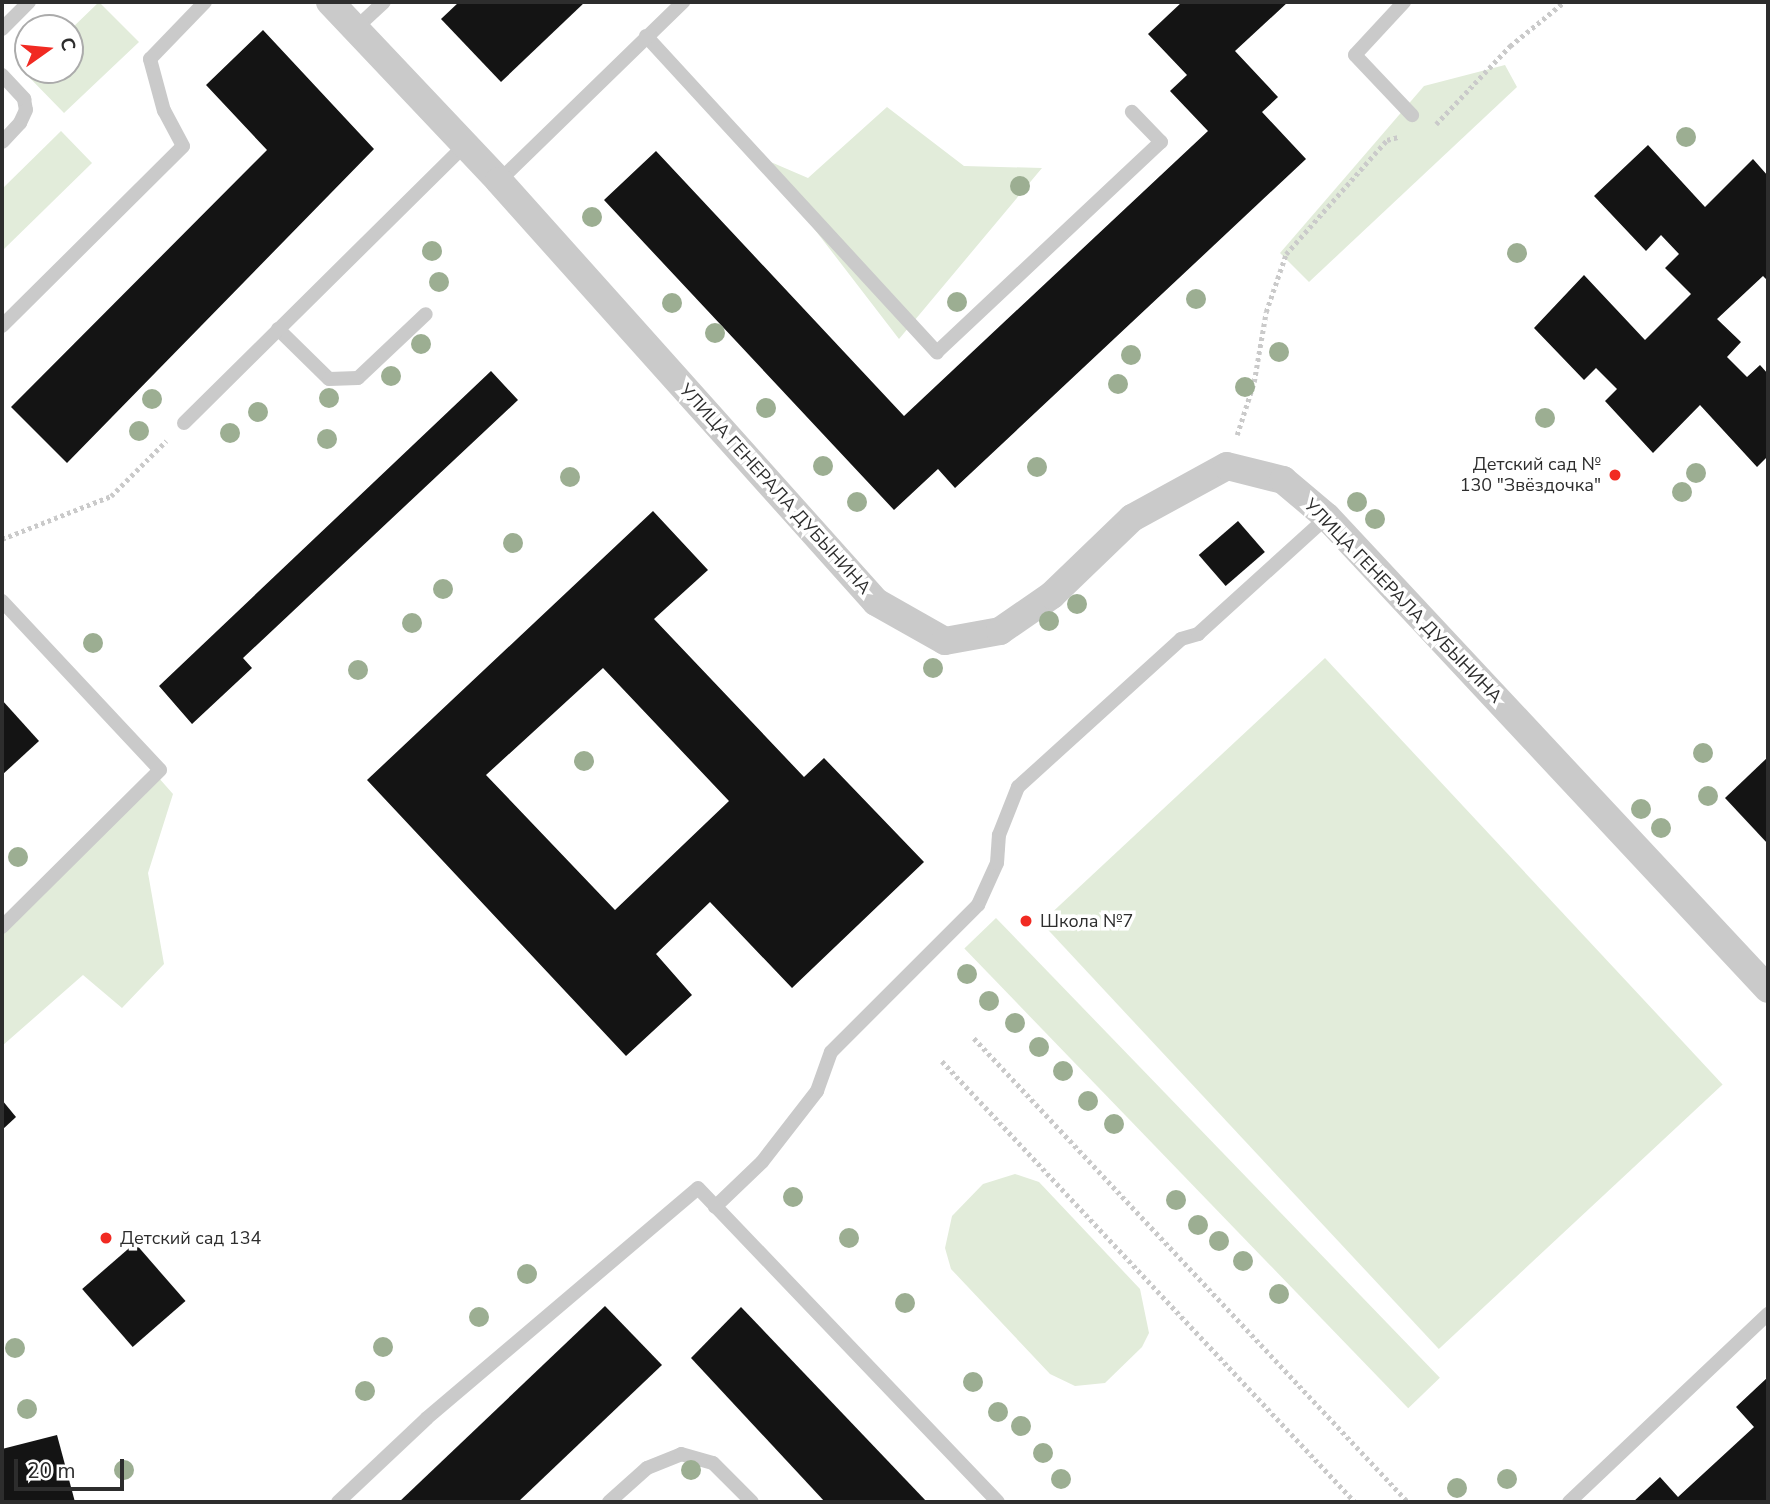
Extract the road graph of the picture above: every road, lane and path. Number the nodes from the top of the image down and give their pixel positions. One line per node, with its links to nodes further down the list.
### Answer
1 (29, 2): 9 (lane)
2 (205, 2): 20 (lane)
3 (330, 2): 8 (street, УЛИЦА ГЕНЕРАЛА ДУБЫНИНА)
4 (384, 2): 8 (lane)
5 (683, 2): 10 (lane)
6 (1404, 2): 13 (lane)
7 (1564, 2): 14 (path)
8 (356, 28): 17 (street, УЛИЦА ГЕНЕРАЛА ДУБЫНИНА)
9 (2, 29)
10 (646, 36): 12 (lane); 18 (lane)
11 (2, 75): 16 (lane)
12 (1132, 112)
13 (1412, 116)
14 (1427, 127)
15 (1400, 136): 23 (path)
16 (2, 142)
17 (465, 145): 18 (street, УЛИЦА ГЕНЕРАЛА ДУБЫНИНА); 21 (lane)
18 (499, 181): 23 (street, УЛИЦА ГЕНЕРАЛА ДУБЫНИНА)
19 (426, 314): 21 (lane)
20 (2, 326)
21 (278, 329): 22 (lane)
22 (184, 423): 25 (path)
23 (1227, 466): 24 (street, УЛИЦА ГЕНЕРАЛА ДУБЫНИНА)
24 (1327, 517): 28 (street, УЛИЦА ГЕНЕРАЛА ДУБЫНИНА); 31 (lane)
25 (2, 539)
26 (2, 601): 27 (lane)
27 (2, 926)
28 (1768, 989)
29 (974, 1038): 38 (path)
30 (942, 1061): 37 (path)
31 (715, 1207): 33 (lane); 36 (lane)
32 (1768, 1314): 39 (lane)
33 (338, 1502)
34 (609, 1502): 35 (lane)
35 (752, 1502)
36 (998, 1502)
37 (1355, 1502)
38 (1408, 1502)
39 (1569, 1502)

